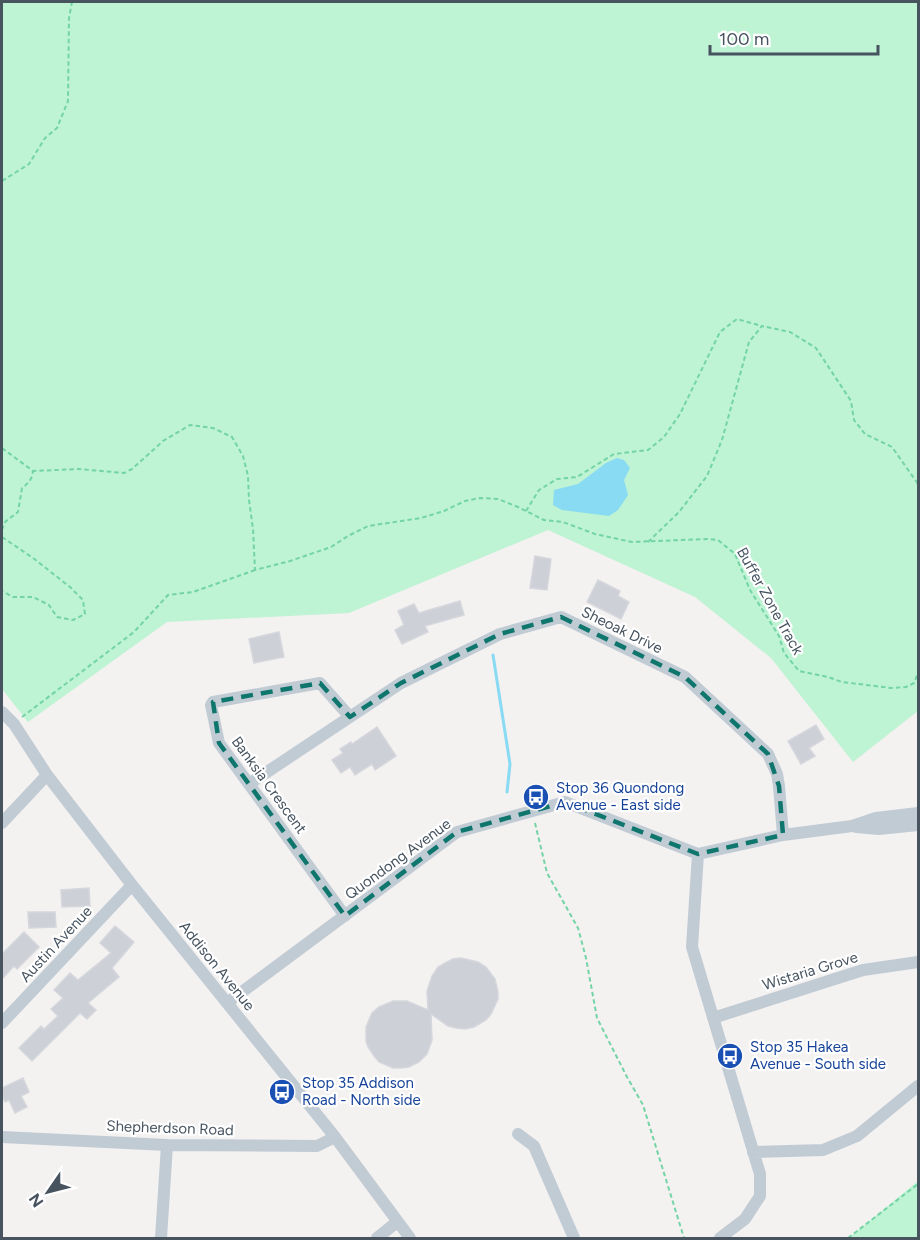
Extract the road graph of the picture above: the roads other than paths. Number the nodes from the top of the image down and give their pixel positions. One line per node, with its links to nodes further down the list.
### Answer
1 (2, 712): 3 (street, Addison Avenue)
2 (350, 717): 4 (street, Sheoak Drive); 4 (street, Banksia Crescent); 9 (street, Sheoak Drive)
3 (47, 775): 6 (street); 11 (street, Addison Avenue)
4 (249, 784): 12 (street, Banksia Crescent)
5 (918, 813): 8 (street)
6 (2, 823)
7 (918, 825): 8 (street)
8 (852, 826): 9 (street)
9 (783, 835): 10 (street)
10 (698, 854): 12 (street, Quondong Avenue); 15 (street)
11 (132, 885): 14 (street, Addison Avenue); 16 (street, Austin Avenue)
12 (345, 916): 14 (street, Quondong Avenue)
13 (918, 962): 15 (street, Wistaria Grove)
14 (227, 1003): 20 (street, Addison Avenue)
15 (713, 1018): 22 (street)
16 (2, 1023)
17 (918, 1086): 22 (street)
18 (518, 1134): 27 (street)
19 (2, 1137): 21 (street, Shepherdson Road)
20 (335, 1137): 21 (street, Shepherdson Road); 23 (street, Addison Avenue)
21 (167, 1145): 24 (street)
22 (753, 1152): 28 (street)
23 (397, 1222): 25 (street); 26 (street, Addison Avenue)
24 (161, 1239)
25 (377, 1239)
26 (410, 1239)
27 (573, 1239)
28 (720, 1239)

